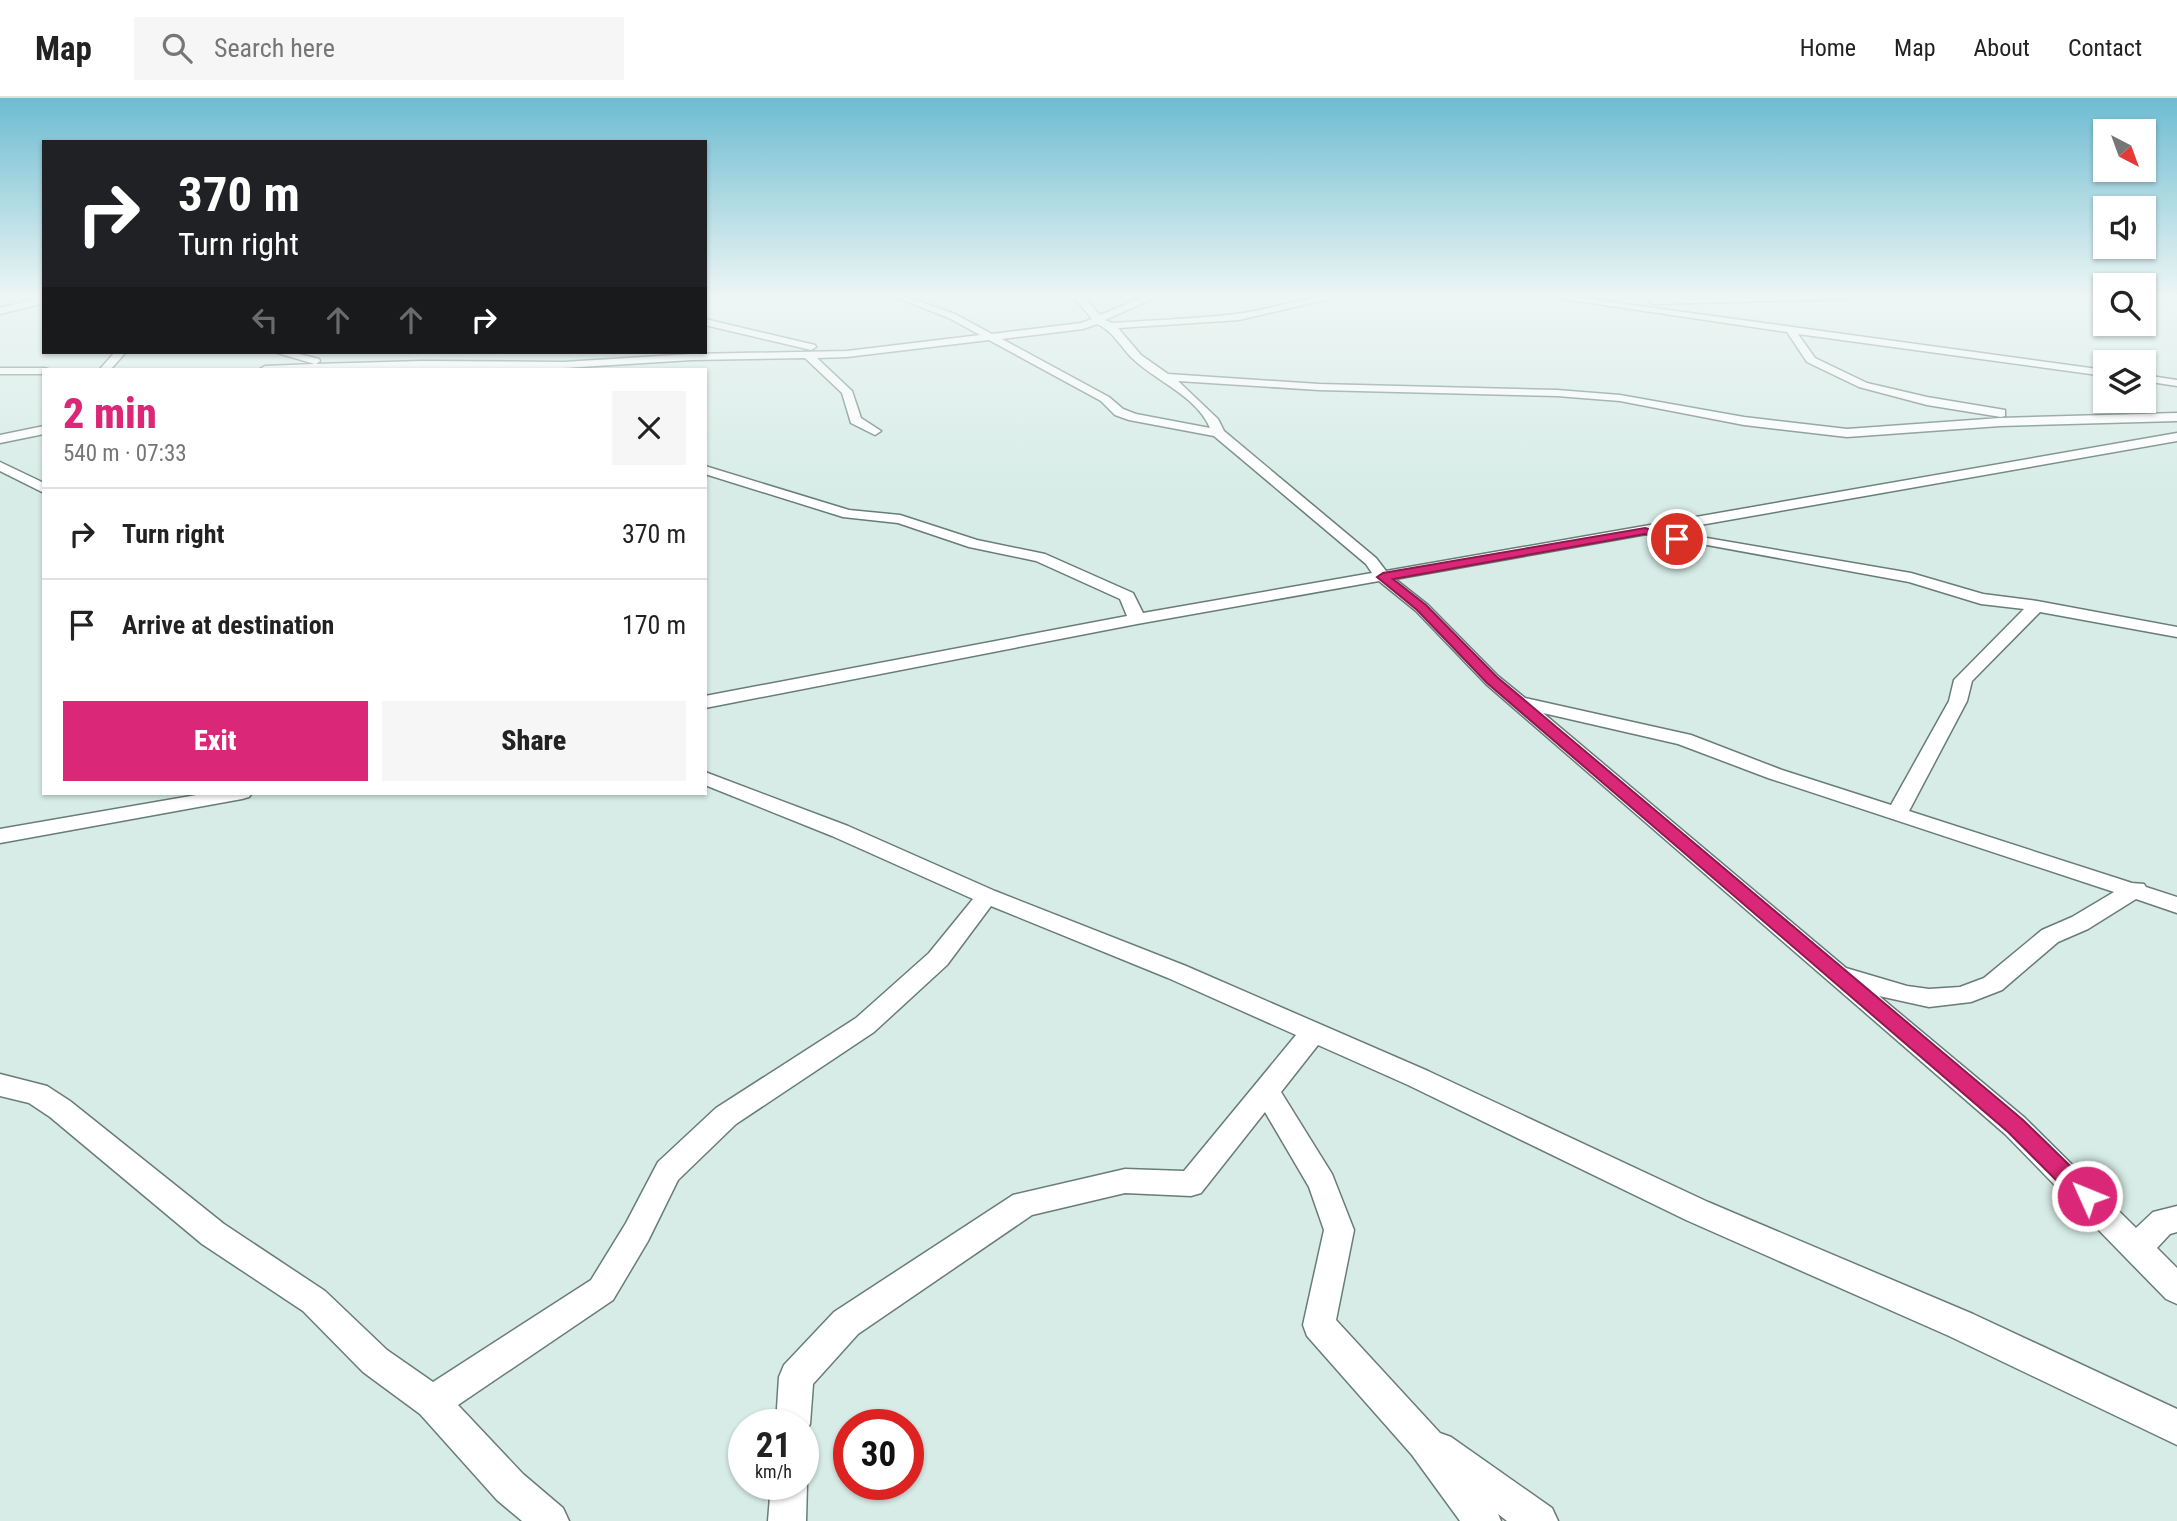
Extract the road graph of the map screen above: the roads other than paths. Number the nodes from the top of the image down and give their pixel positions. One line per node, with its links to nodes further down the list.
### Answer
1 (323, 362): 9 (street)
2 (605, 362): 8 (street)
3 (816, 362): 20 (street)
4 (1035, 362): 21 (street)
5 (1147, 362): 14 (street)
6 (1816, 362): 18 (street)
7 (2027, 362): 12 (street)
8 (564, 365): 9 (street)
9 (347, 368)
10 (0, 371): 11 (street)
11 (41, 371): 13 (street)
12 (2093, 371)
13 (0, 377)
14 (1169, 377): 18 (street); 21 (street)
15 (2156, 380): 16 (street)
16 (2177, 383)
17 (2177, 417): 18 (street)
18 (2061, 421): 24 (street)
19 (42, 430): 23 (street)
20 (875, 431)
21 (1218, 433): 30 (street)
22 (2177, 437): 24 (street)
23 (0, 439)
24 (2150, 441): 25 (street); 29 (street)
25 (2177, 451)
26 (0, 466): 28 (street)
27 (707, 471): 32 (street)
28 (42, 488)
29 (1645, 531): 30 (street); 31 (street)
30 (1383, 577): 32 (street); 35 (street)
31 (2037, 606): 33 (street); 38 (street)
32 (1137, 620): 34 (street)
33 (2177, 632)
34 (707, 702)
35 (1517, 702): 38 (street); 43 (street)
36 (707, 779): 41 (street)
37 (231, 795): 39 (street)
38 (1898, 813): 40 (street)
39 (0, 836)
40 (2136, 889): 42 (street); 43 (street)
41 (986, 896): 44 (street); 50 (street)
42 (2177, 905)
43 (1835, 973): 48 (street)
44 (1313, 1032): 46 (street); 52 (street)
45 (0, 1085): 50 (street)
46 (1266, 1091): 51 (street); 53 (street)
47 (2177, 1219): 48 (street)
48 (2139, 1249): 49 (street)
49 (2177, 1289)
50 (432, 1402): 55 (street)
51 (794, 1409)
52 (2177, 1427)
53 (1425, 1442): 57 (street); 58 (street)
54 (788, 1500): 56 (street)
55 (550, 1521)
56 (786, 1521)
57 (1482, 1521)
58 (1539, 1521)

